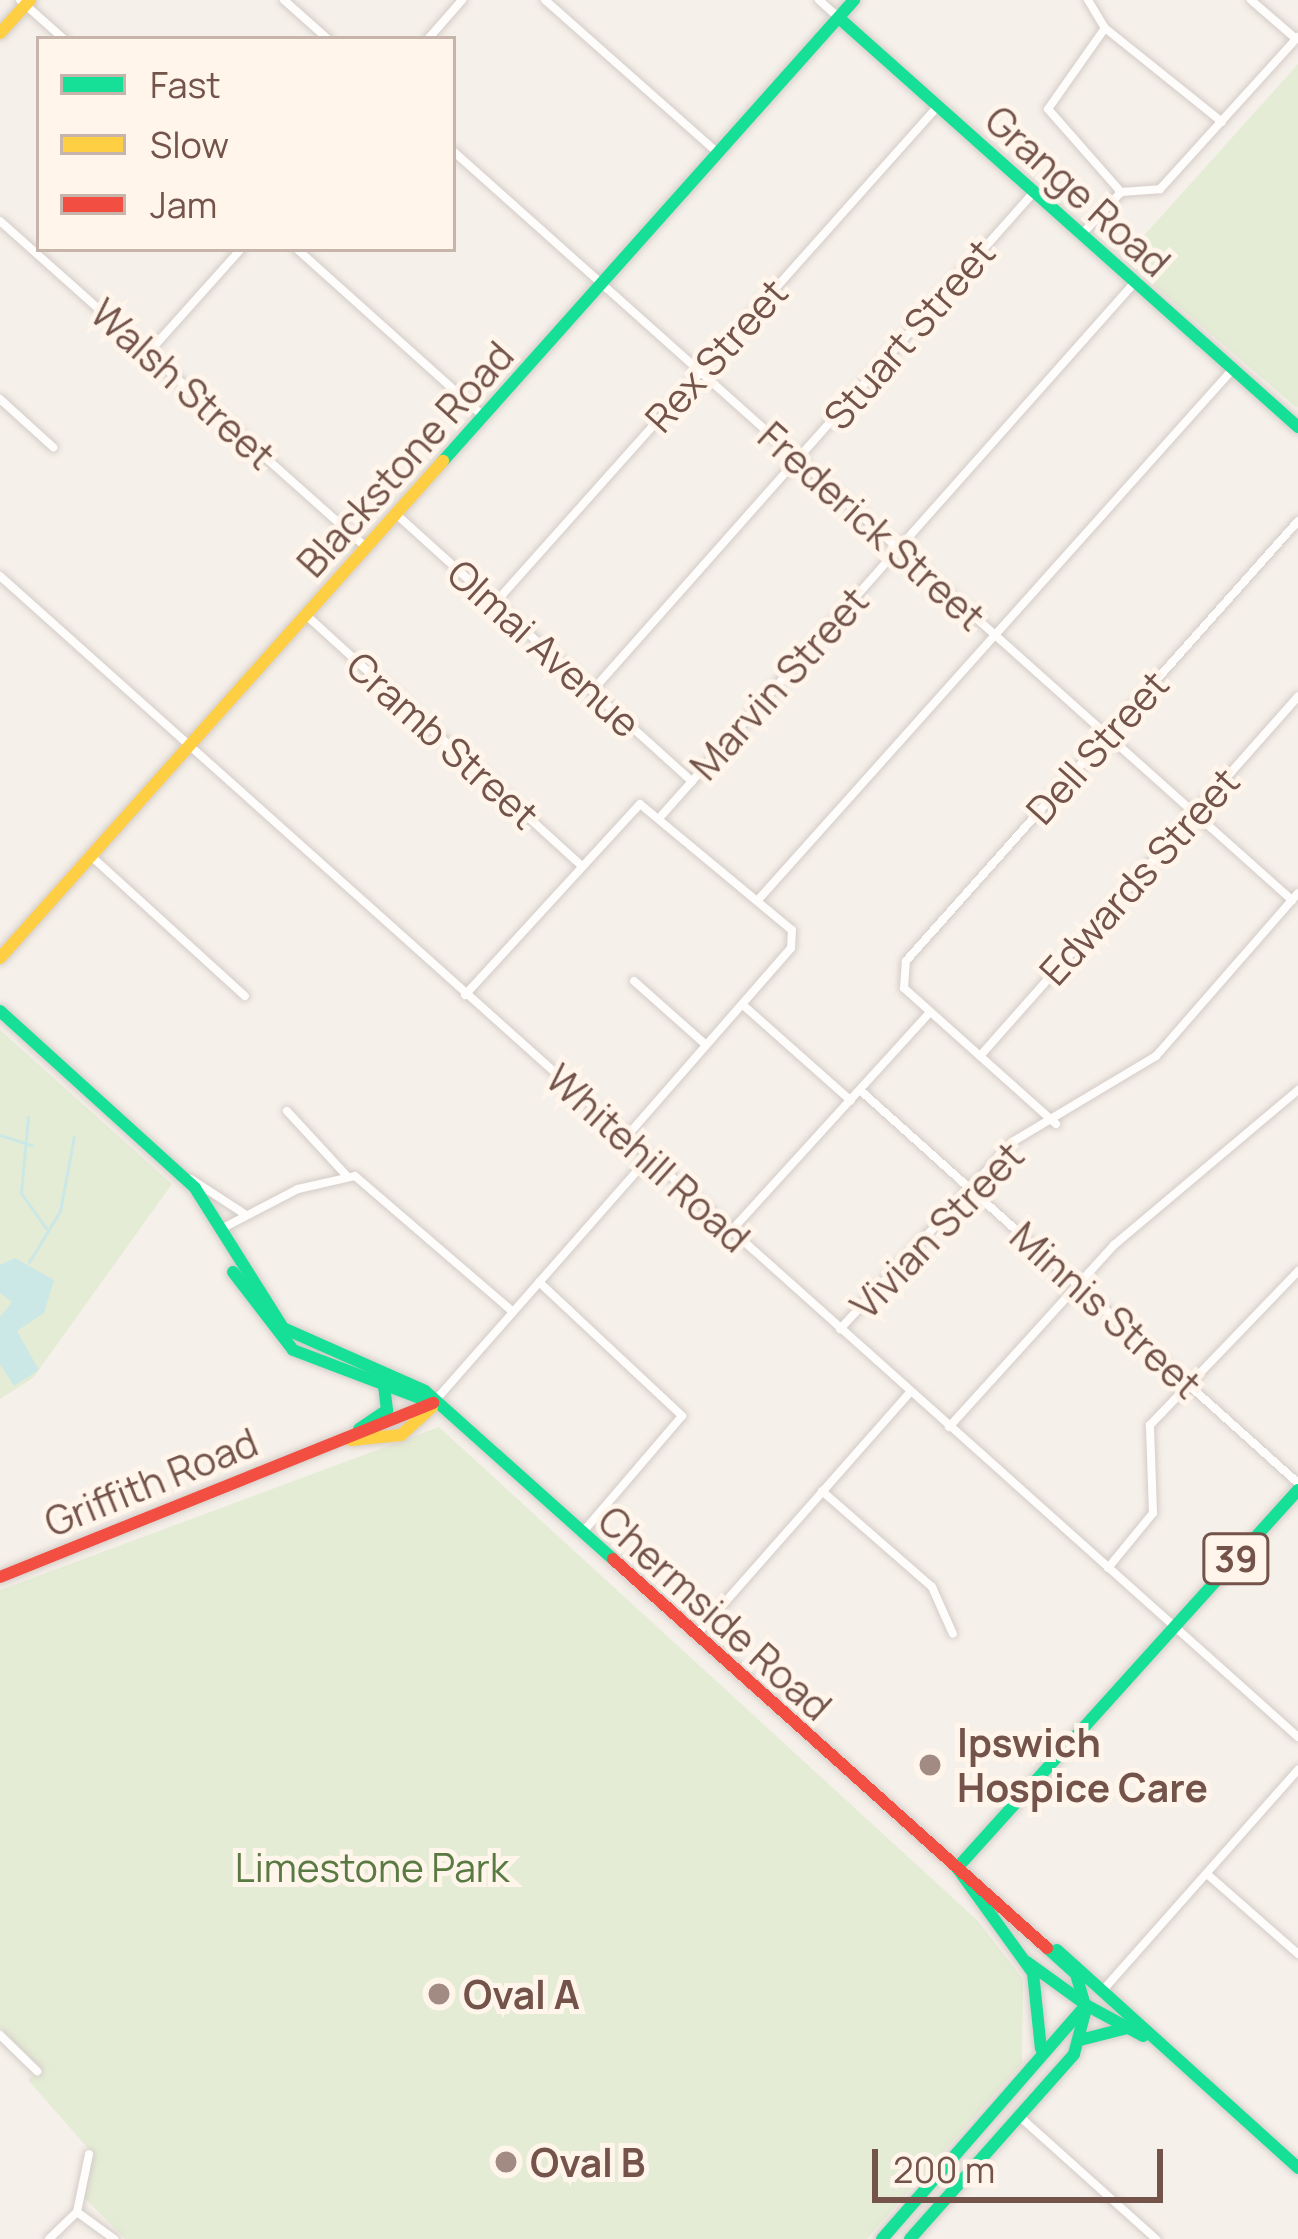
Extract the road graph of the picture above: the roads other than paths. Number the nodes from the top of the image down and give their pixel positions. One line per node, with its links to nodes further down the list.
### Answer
1 (284, 0): 13 (street)
2 (463, 0): 14 (street)
3 (545, 0): 19 (street)
4 (819, 0): 9 (street, Grange Road)
5 (854, 0): 9 (main road, Blackstone Road)
6 (1088, 0): 10 (street)
7 (1251, 0): 15 (street)
8 (25, 2): 11 (main road); 12 (street)
9 (838, 18): 16 (main road, Grange Road); 19 (main road, Blackstone Road)
10 (1106, 28): 17 (street); 21 (street)
11 (0, 33)
12 (61, 36)
13 (325, 36)
14 (431, 36)
15 (1296, 38): 17 (street)
16 (938, 106): 20 (main road, Grange Road); 30 (street, Rex Street)
17 (1222, 122): 21 (street)
18 (456, 154): 27 (street, Frederick Street)
19 (720, 154): 27 (main road, Blackstone Road)
20 (1034, 192): 23 (main road, Grange Road); 35 (street, Stuart Street)
21 (1121, 192): 23 (street)
22 (0, 221): 28 (street, Walsh Street)
23 (1082, 235): 26 (main road, Grange Road)
24 (238, 252): 28 (street)
25 (300, 252): 32 (street)
26 (1136, 282): 29 (main road, Grange Road); 39 (street, Marvin Street)
27 (602, 284): 30 (street, Frederick Street); 32 (main road, Blackstone Road)
28 (148, 353): 38 (street, Walsh Street)
29 (1233, 369): 33 (main road, Grange Road); 43 (street)
30 (700, 373): 35 (street, Frederick Street); 41 (street, Rex Street)
31 (0, 399): 34 (street)
32 (483, 416): 36 (main road, Blackstone Road)
33 (1298, 427)
34 (53, 447)
35 (799, 459): 39 (street, Frederick Street); 44 (street, Stuart Street)
36 (396, 514): 38 (main road, Blackstone Road); 41 (street, Olmai Avenue)
37 (1298, 521): 46 (street, Dell Street)
38 (366, 548): 42 (main road, Blackstone Road)
39 (898, 549): 43 (street, Frederick Street); 48 (street, Marvin Street)
40 (0, 576): 47 (street, Whitehill Road)
41 (494, 604): 44 (street, Olmai Avenue)
42 (306, 615): 47 (main road, Blackstone Road); 52 (street, Cramb Street)
43 (996, 636): 46 (street, Frederick Street); 54 (street)
44 (592, 691): 48 (street, Olmai Avenue)
45 (1298, 697): 49 (street, Edwards Street)
46 (1108, 735): 49 (street, Frederick Street); 61 (street, Dell Street)
47 (189, 746): 51 (main road, Blackstone Road); 57 (street, Whitehill Road)
48 (692, 781): 50 (street, Marvin Street)
49 (1195, 813): 53 (street, Frederick Street); 63 (street, Edwards Street)
50 (662, 814): 52 (street); 54 (street)
51 (91, 856): 55 (main road, Blackstone Road); 58 (street)
52 (580, 864): 57 (street)
53 (1295, 896): 68 (street, Vivian Street)
54 (758, 900): 59 (street)
55 (0, 958)
56 (634, 981): 62 (street)
57 (465, 995): 69 (street, Whitehill Road)
58 (244, 996)
59 (742, 1005): 62 (street); 66 (street)
60 (0, 1011): 72 (main road, Chermside Road)
61 (930, 1012): 63 (street); 64 (street)
62 (706, 1045): 69 (street)
63 (980, 1056): 68 (street)
64 (860, 1090): 66 (street); 73 (street, Minnis Street)
65 (1298, 1090): 80 (street)
66 (851, 1101): 76 (street)
67 (286, 1111): 71 (street)
68 (1056, 1124): 73 (street, Vivian Street)
69 (625, 1138): 70 (street, Whitehill Road)
70 (648, 1159): 76 (street, Whitehill Road); 79 (street, Griffith Road)
71 (346, 1175): 74 (street); 81 (street)
72 (184, 1177): 74 (street); 75 (main road, Chermside Road)
73 (969, 1188): 80 (street, Minnis Street); 82 (street, Vivian Street)
74 (248, 1215): 75 (street)
75 (220, 1230): 77 (main road, Chermside Road)
76 (730, 1232): 82 (street, Whitehill Road)
77 (227, 1248): 84 (main road, Chermside Road); 86 (main road, Chermside Road)
78 (1298, 1271): 83 (street)
79 (539, 1282): 81 (street, Griffith Road); 92 (street)
80 (1078, 1285): 83 (street, Minnis Street); 87 (street)
81 (513, 1312): 86 (street, Griffith Road)
82 (840, 1329): 85 (street, Whitehill Road)
83 (1188, 1383): 90 (street, Minnis Street); 93 (street)
84 (384, 1386): 86 (main road, Chermside Road); 88 (main road)
85 (910, 1392): 87 (street, Whitehill Road); 91 (street)
86 (433, 1403): 88 (main road, Griffith Road); 89 (main road, Griffith Road); 92 (main road, Chermside Road)
87 (949, 1427): 93 (street, Whitehill Road)
88 (353, 1433): 89 (main road, Griffith Road)
89 (326, 1444): 94 (main road, Griffith Road)
90 (1298, 1486): 95 (main road, 39)
91 (822, 1491): 96 (street); 97 (street)
92 (582, 1534): 97 (main road, Chermside Road)
93 (1108, 1568): 95 (street, Whitehill Road)
94 (0, 1577)
95 (1175, 1628): 98 (street, Whitehill Road); 100 (main road, 39)
96 (953, 1634)
97 (696, 1635): 100 (main road, Chermside Road)
98 (1298, 1737)
99 (1298, 1770): 101 (street)
100 (957, 1868): 102 (main road, Chermside Road); 104 (main road, Chermside Road)
101 (1207, 1874): 103 (street); 105 (street)
102 (1046, 1942): 105 (main road, Chermside Road); 106 (main road)
103 (1298, 1954)
104 (1025, 1960): 106 (main road, Chermside Road); 111 (main road)
105 (1104, 1989): 107 (main road, Chermside Road)
106 (1086, 2005): 107 (main road, Chermside Road); 109 (main road); 111 (main road)
107 (1133, 2026): 109 (main road); 115 (main road, Chermside Road)
108 (0, 2036): 110 (street)
109 (1080, 2040): 113 (main road)
110 (37, 2072)
111 (1032, 2073): 112 (main road)
112 (1006, 2104): 113 (main road); 119 (main road)
113 (1020, 2117): 120 (main road); 121 (street)
114 (89, 2154): 116 (street)
115 (1298, 2168)
116 (77, 2212): 117 (street); 118 (street)
117 (50, 2239)
118 (114, 2239)
119 (882, 2239)
120 (910, 2239)
121 (1156, 2239)

